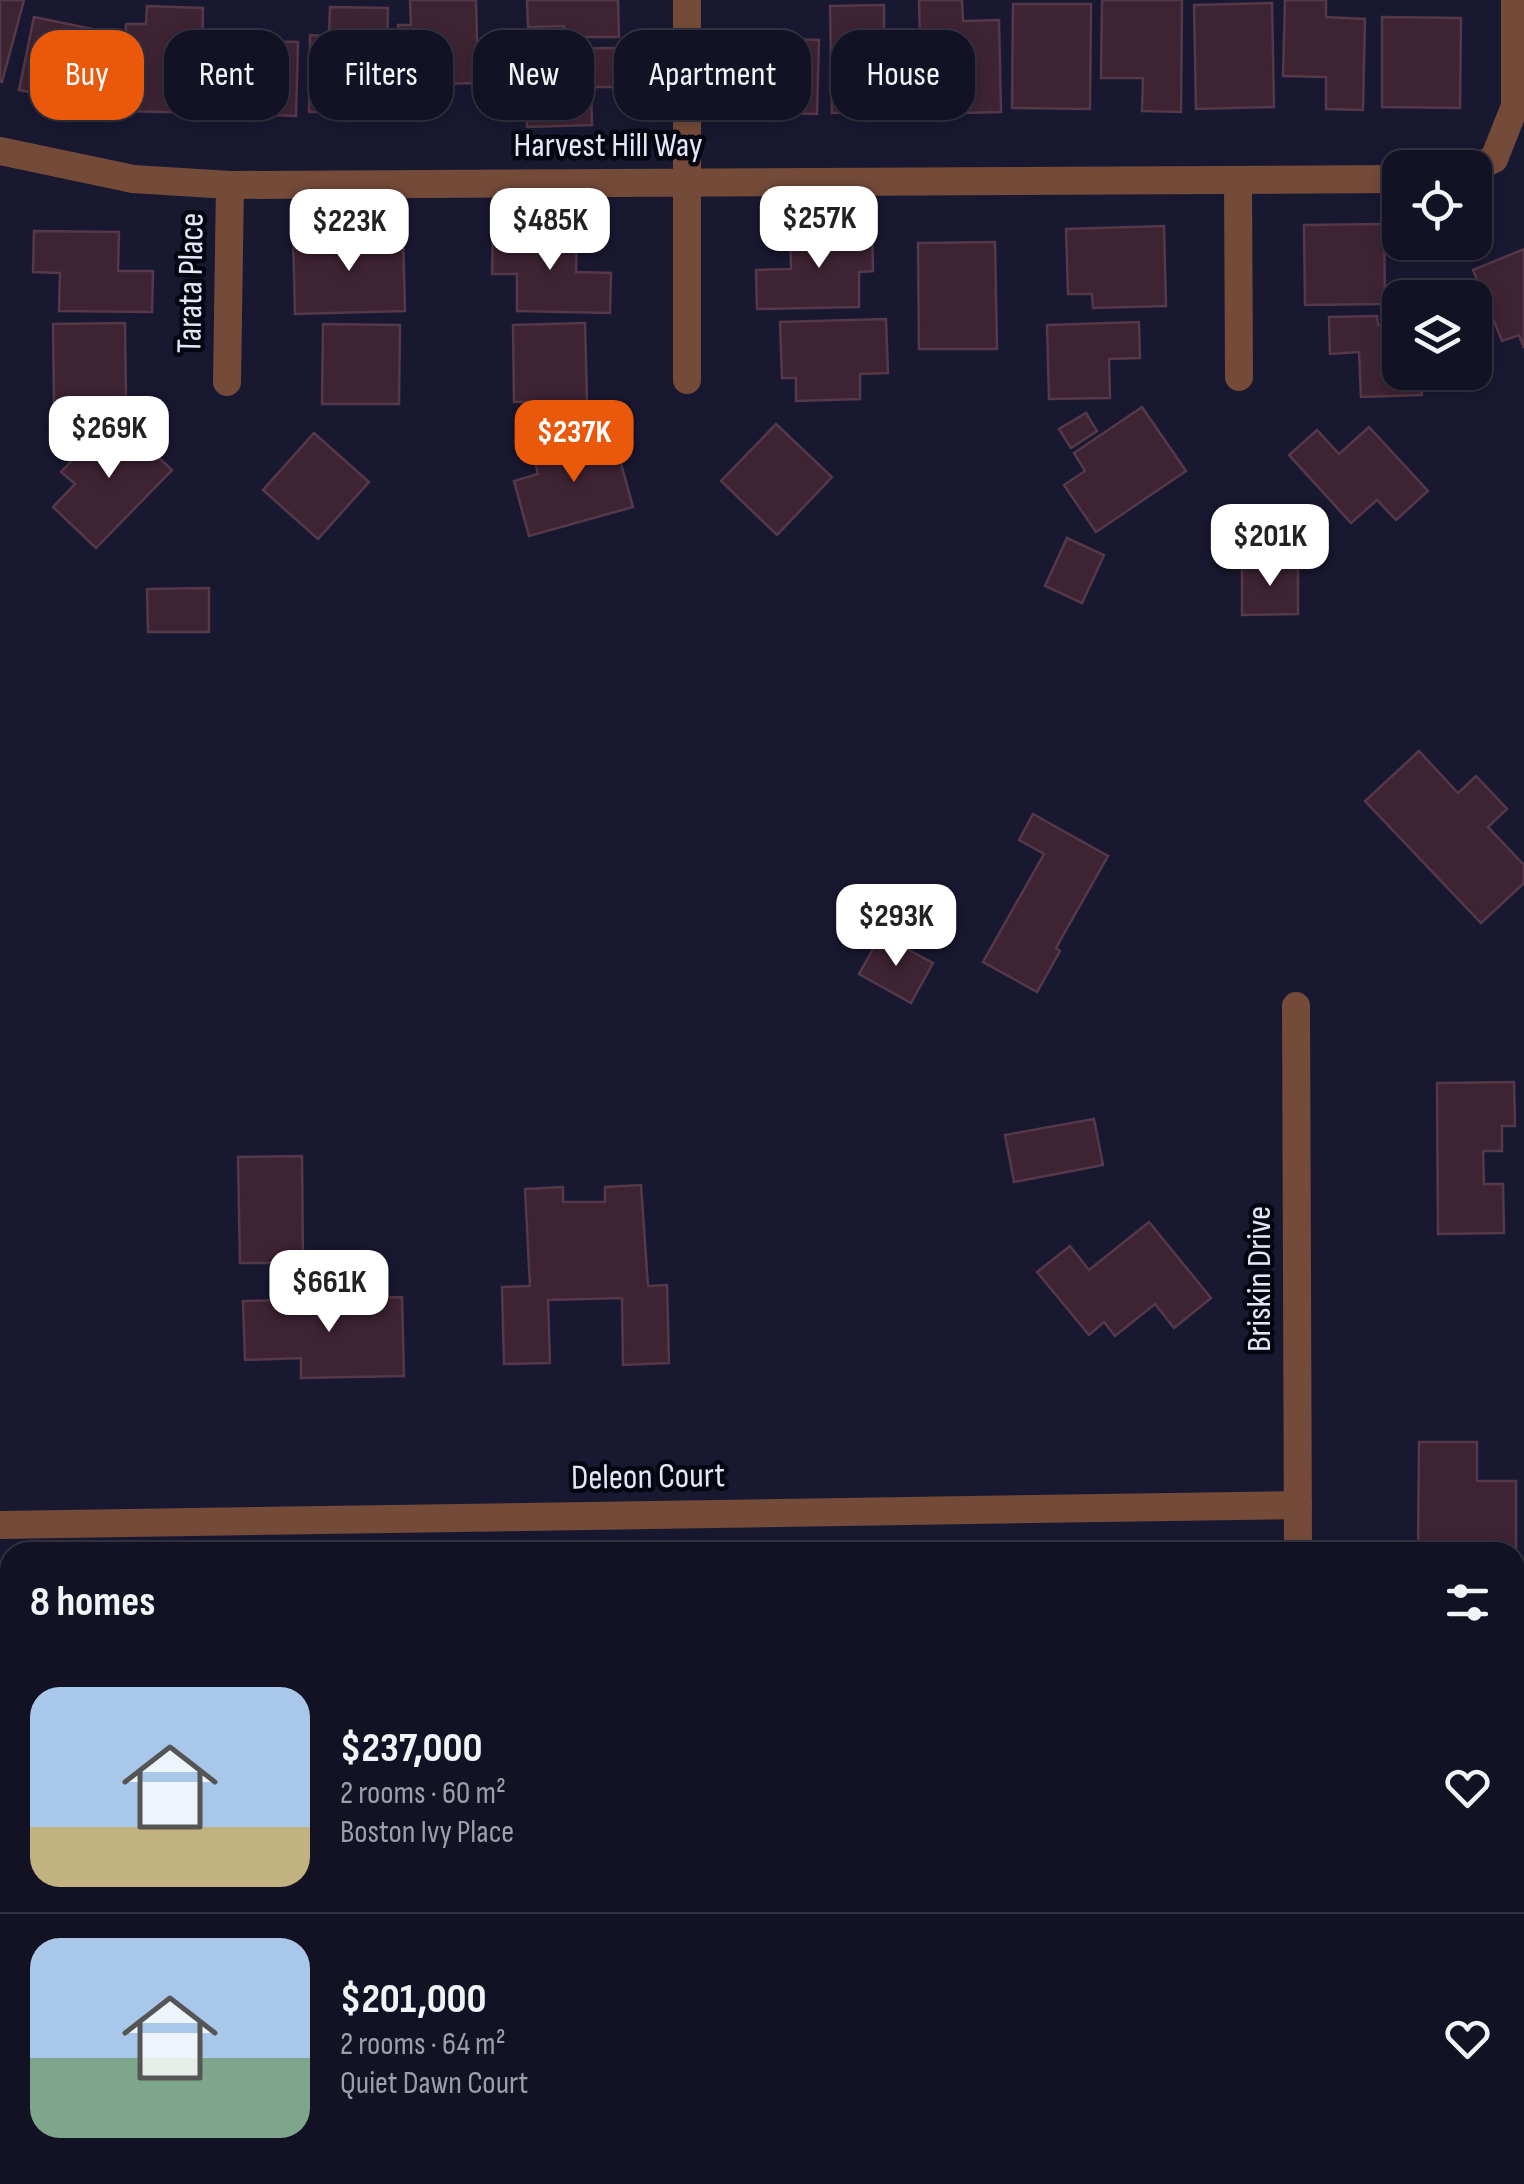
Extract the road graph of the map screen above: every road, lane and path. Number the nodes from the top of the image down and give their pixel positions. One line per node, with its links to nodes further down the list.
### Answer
1 (687, 0): 7 (street)
2 (1515, 0): 4 (street)
3 (0, 151): 8 (street, Harvest Hill Way)
4 (1492, 160)
5 (1382, 179): 6 (street, Harvest Hill Way)
6 (1238, 180): 7 (street, Harvest Hill Way); 9 (street)
7 (687, 182): 8 (street, Harvest Hill Way); 10 (street)
8 (230, 184): 11 (street, Tarata Place)
9 (1239, 377)
10 (687, 380)
11 (226, 382)
12 (1296, 1006): 13 (street, Briskin Drive)
13 (1298, 1505): 14 (street, Deleon Court); 15 (street, Briskin Drive)
14 (0, 1525)
15 (1298, 1542)

